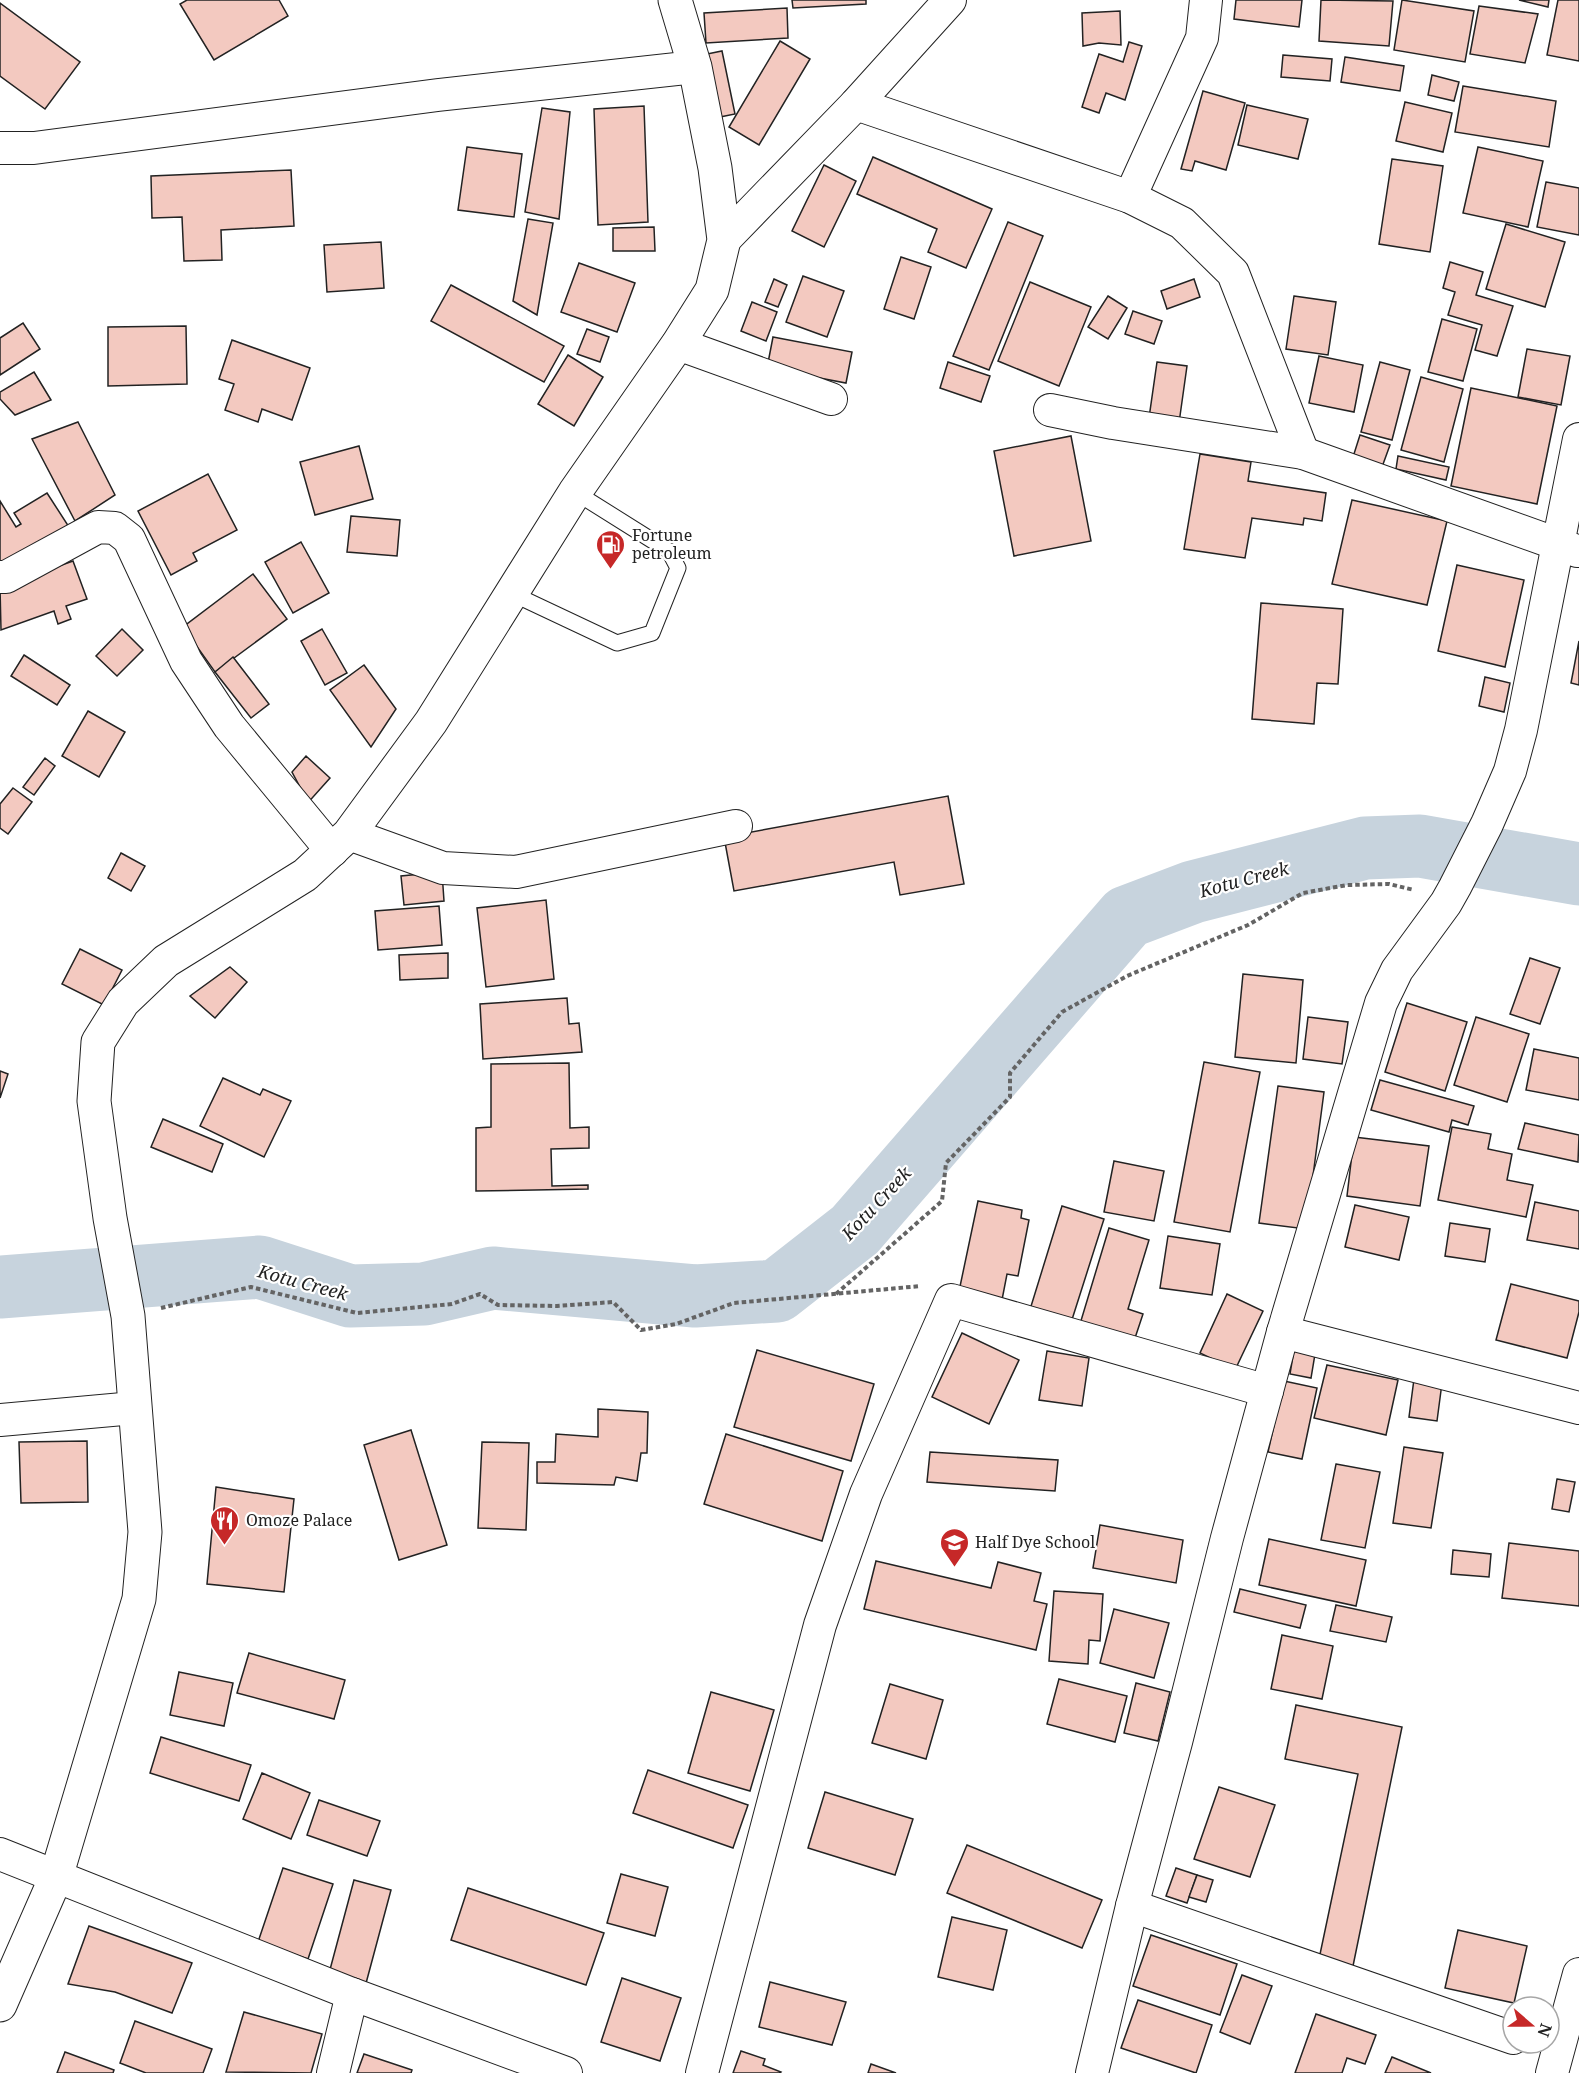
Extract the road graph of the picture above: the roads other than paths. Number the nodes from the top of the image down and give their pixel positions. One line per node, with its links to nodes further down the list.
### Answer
1 (675, 0): 4 (street)
2 (950, 0): 5 (street)
3 (1206, 0): 7 (street)
4 (695, 67): 6 (street); 8 (street)
5 (856, 104): 7 (street); 8 (street)
6 (0, 148)
7 (1130, 197): 13 (street)
8 (724, 240): 9 (street)
9 (678, 344): 10 (street); 14 (street)
10 (831, 399)
11 (1050, 410): 13 (street)
12 (1579, 440): 15 (street)
13 (1303, 453): 15 (street)
14 (575, 492): 17 (street); 17 (lane)
15 (1569, 548): 20 (street)
16 (0, 578): 19 (street)
17 (513, 594): 19 (street)
18 (736, 826): 19 (street)
19 (341, 842): 22 (street)
20 (1283, 1332): 21 (street); 23 (street)
21 (1268, 1390): 27 (street); 36 (street)
22 (134, 1408): 24 (street); 26 (street)
23 (1579, 1408)
24 (0, 1420)
25 (0, 1854): 26 (street)
26 (56, 1877): 29 (street); 30 (street)
27 (1132, 1906): 31 (street); 37 (street)
28 (1579, 1974): 33 (street)
29 (352, 1994): 34 (street); 35 (street)
30 (0, 2006)
31 (1501, 2034)
32 (1548, 2055): 33 (street)
33 (1563, 2063)
34 (333, 2073)
35 (566, 2073)
36 (702, 2073)
37 (1092, 2073)

